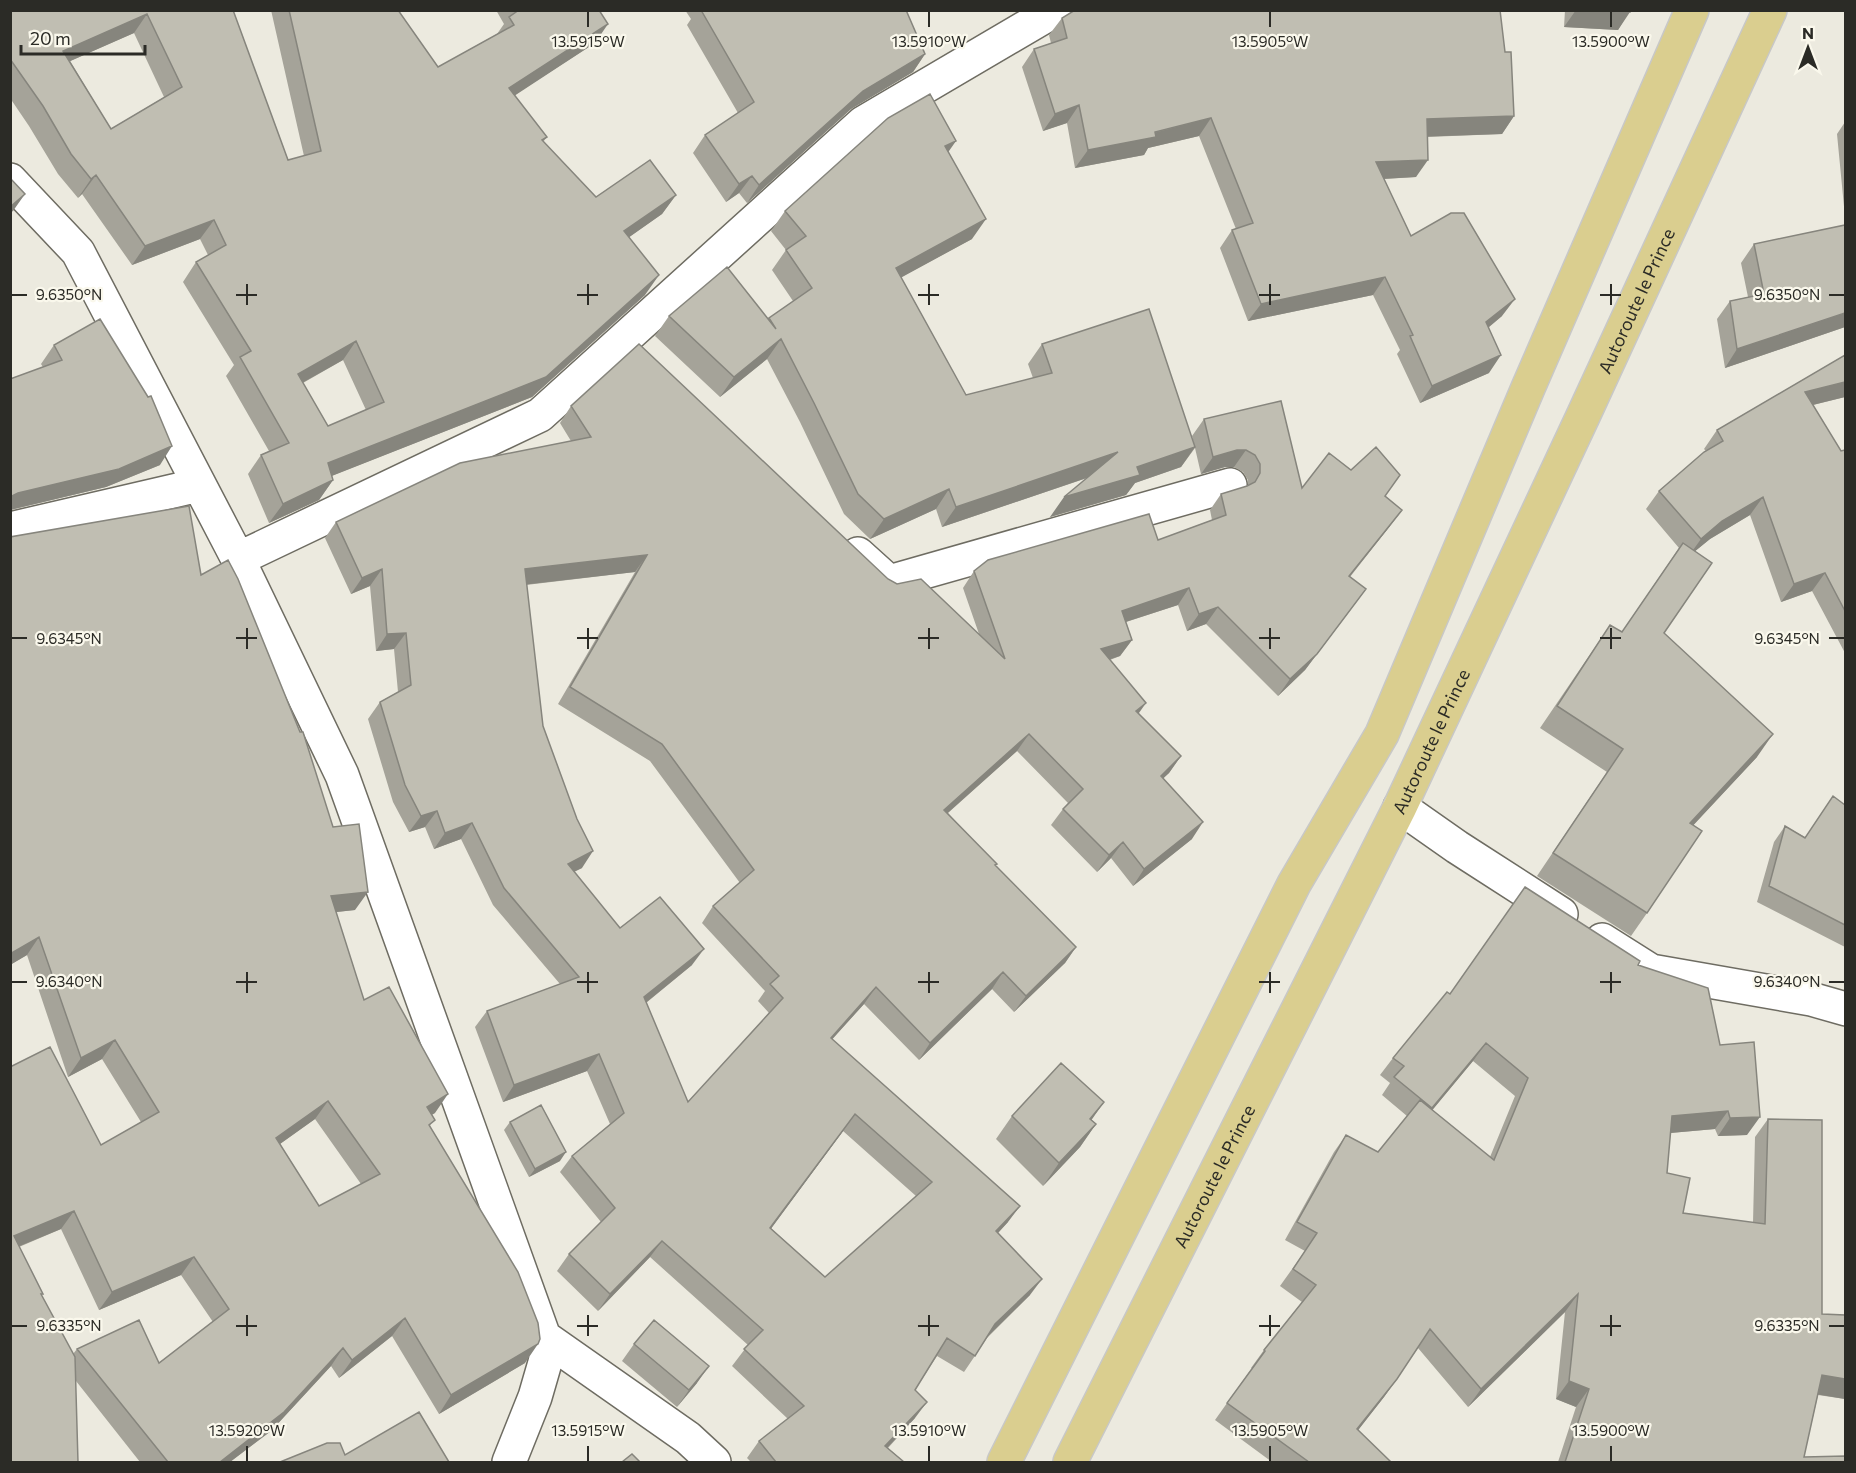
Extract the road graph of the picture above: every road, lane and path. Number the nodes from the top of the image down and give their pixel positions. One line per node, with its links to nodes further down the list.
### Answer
1 (1059, 10): 9 (street)
2 (1692, 10): 15 (main road)
3 (1770, 10): 10 (main road, Autoroute le Prince)
4 (10, 180): 5 (street)
5 (199, 484): 7 (street); 9 (street)
6 (1230, 484): 8 (street)
7 (10, 529)
8 (836, 533)
9 (238, 559): 12 (street)
10 (1400, 807): 11 (street); 16 (main road, Autoroute le Prince)
11 (1845, 1009)
12 (544, 1337): 13 (street); 14 (street)
13 (509, 1462)
14 (714, 1462)
15 (1004, 1462)
16 (1070, 1462)

